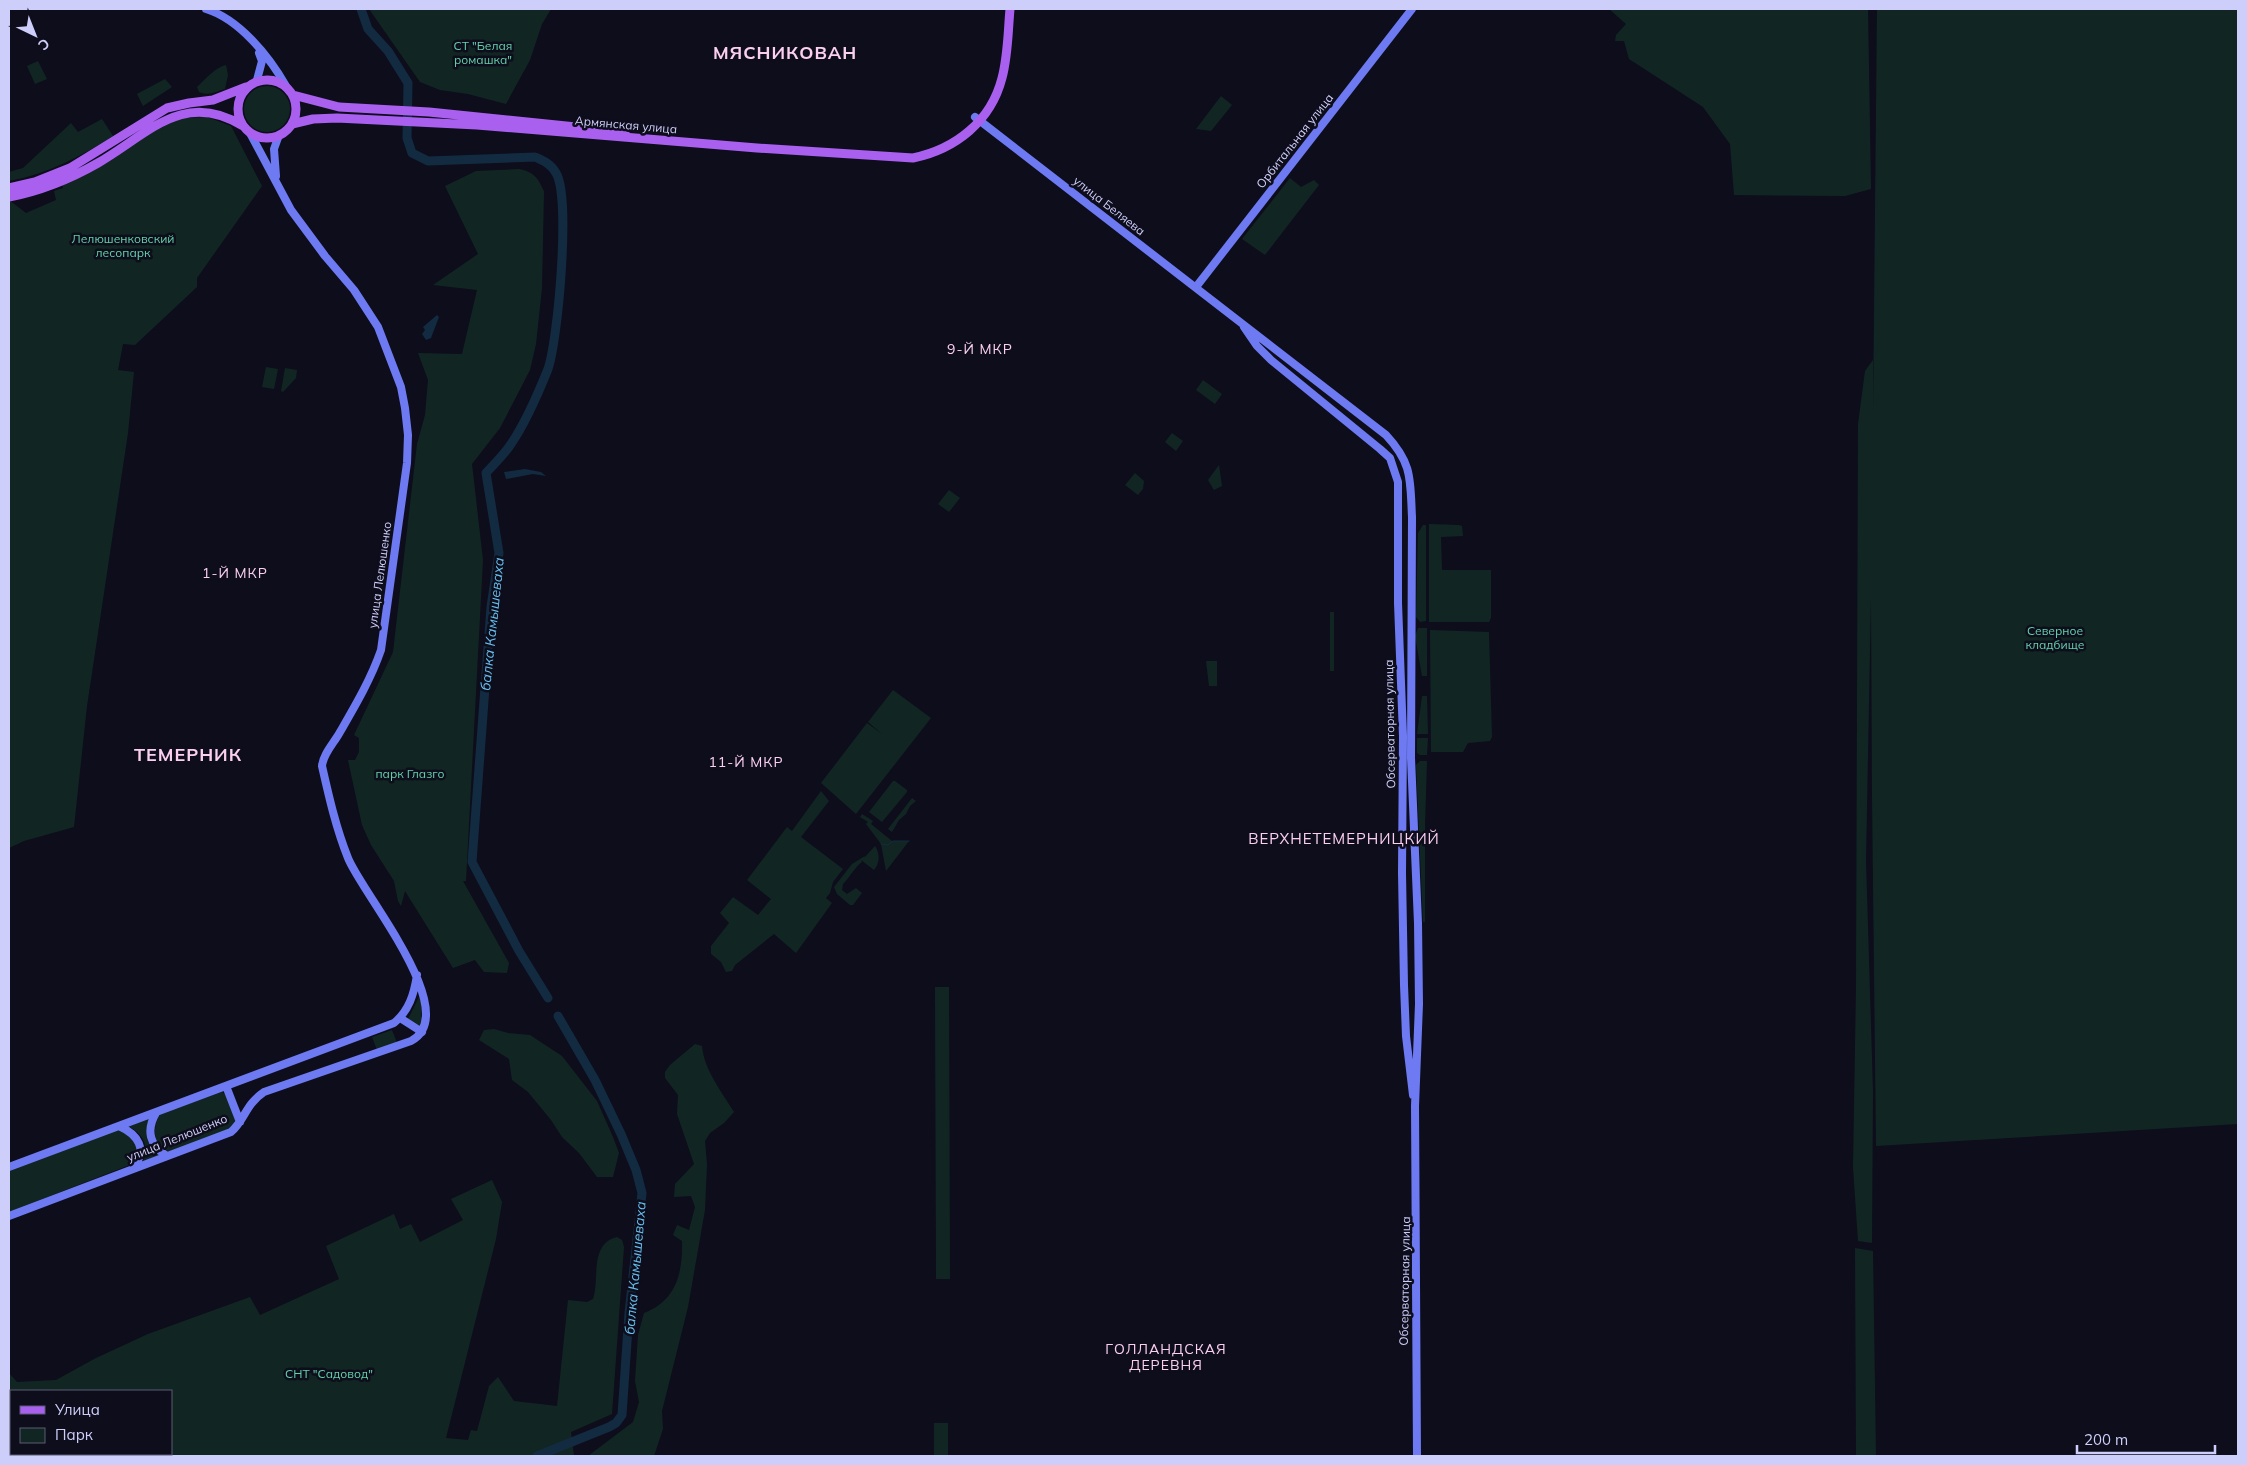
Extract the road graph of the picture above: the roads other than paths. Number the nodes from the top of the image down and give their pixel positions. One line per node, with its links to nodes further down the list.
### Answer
1 (206, 9): 5 (main road)
2 (1004, 9): 10 (main road)
3 (1010, 9): 10 (main road)
4 (1412, 9): 19 (main road, Орбитальная улица)
5 (254, 45): 6 (main road); 7 (main road)
6 (257, 80): 7 (main road); 8 (main road)
7 (286, 86): 9 (main road)
8 (246, 87): 12 (main road); 17 (main road)
9 (293, 95): 11 (main road); 15 (main road, Армянская улица)
10 (978, 118): 15 (main road); 19 (main road, улица Беляева)
11 (292, 124): 14 (main road); 15 (main road, Армянская улица)
12 (243, 126): 13 (main road); 18 (main road)
13 (250, 133): 14 (main road); 16 (main road, улица Лелюшенко)
14 (279, 135): 16 (main road)
15 (953, 141)
16 (276, 180): 27 (main road, улица Лелюшенко)
17 (9, 188)
18 (9, 197)
19 (1196, 287): 20 (main road, Обсерваторная улица)
20 (1240, 321): 21 (main road, Обсерваторная улица); 22 (main road, Обсерваторная улица)
21 (1321, 385): 22 (main road); 24 (main road, Обсерваторная улица)
22 (1306, 390): 23 (main road, Обсерваторная улица)
23 (1399, 575): 24 (main road); 26 (main road, Обсерваторная улица)
24 (1411, 584): 25 (main road, Обсерваторная улица)
25 (1417, 872): 26 (main road); 29 (main road, Обсерваторная улица)
26 (1402, 873): 28 (main road, Обсерваторная улица)
27 (417, 974): 30 (main road); 31 (main road, улица Лелюшенко)
28 (1405, 1004): 29 (main road); 33 (main road, Обсерваторная улица)
29 (1419, 1004): 33 (main road, Обсерваторная улица)
30 (400, 1018): 31 (main road); 32 (main road)
31 (422, 1032): 35 (main road, улица Лелюшенко)
32 (226, 1086): 34 (main road); 35 (main road)
33 (1415, 1106): 41 (main road, Обсерваторная улица)
34 (156, 1113): 36 (main road); 37 (main road)
35 (240, 1122): 37 (main road, улица Лелюшенко)
36 (119, 1126): 38 (main road); 39 (main road)
37 (167, 1156): 39 (main road, улица Лелюшенко)
38 (9, 1167)
39 (132, 1168): 40 (main road, улица Лелюшенко)
40 (9, 1216)
41 (1417, 1456)

